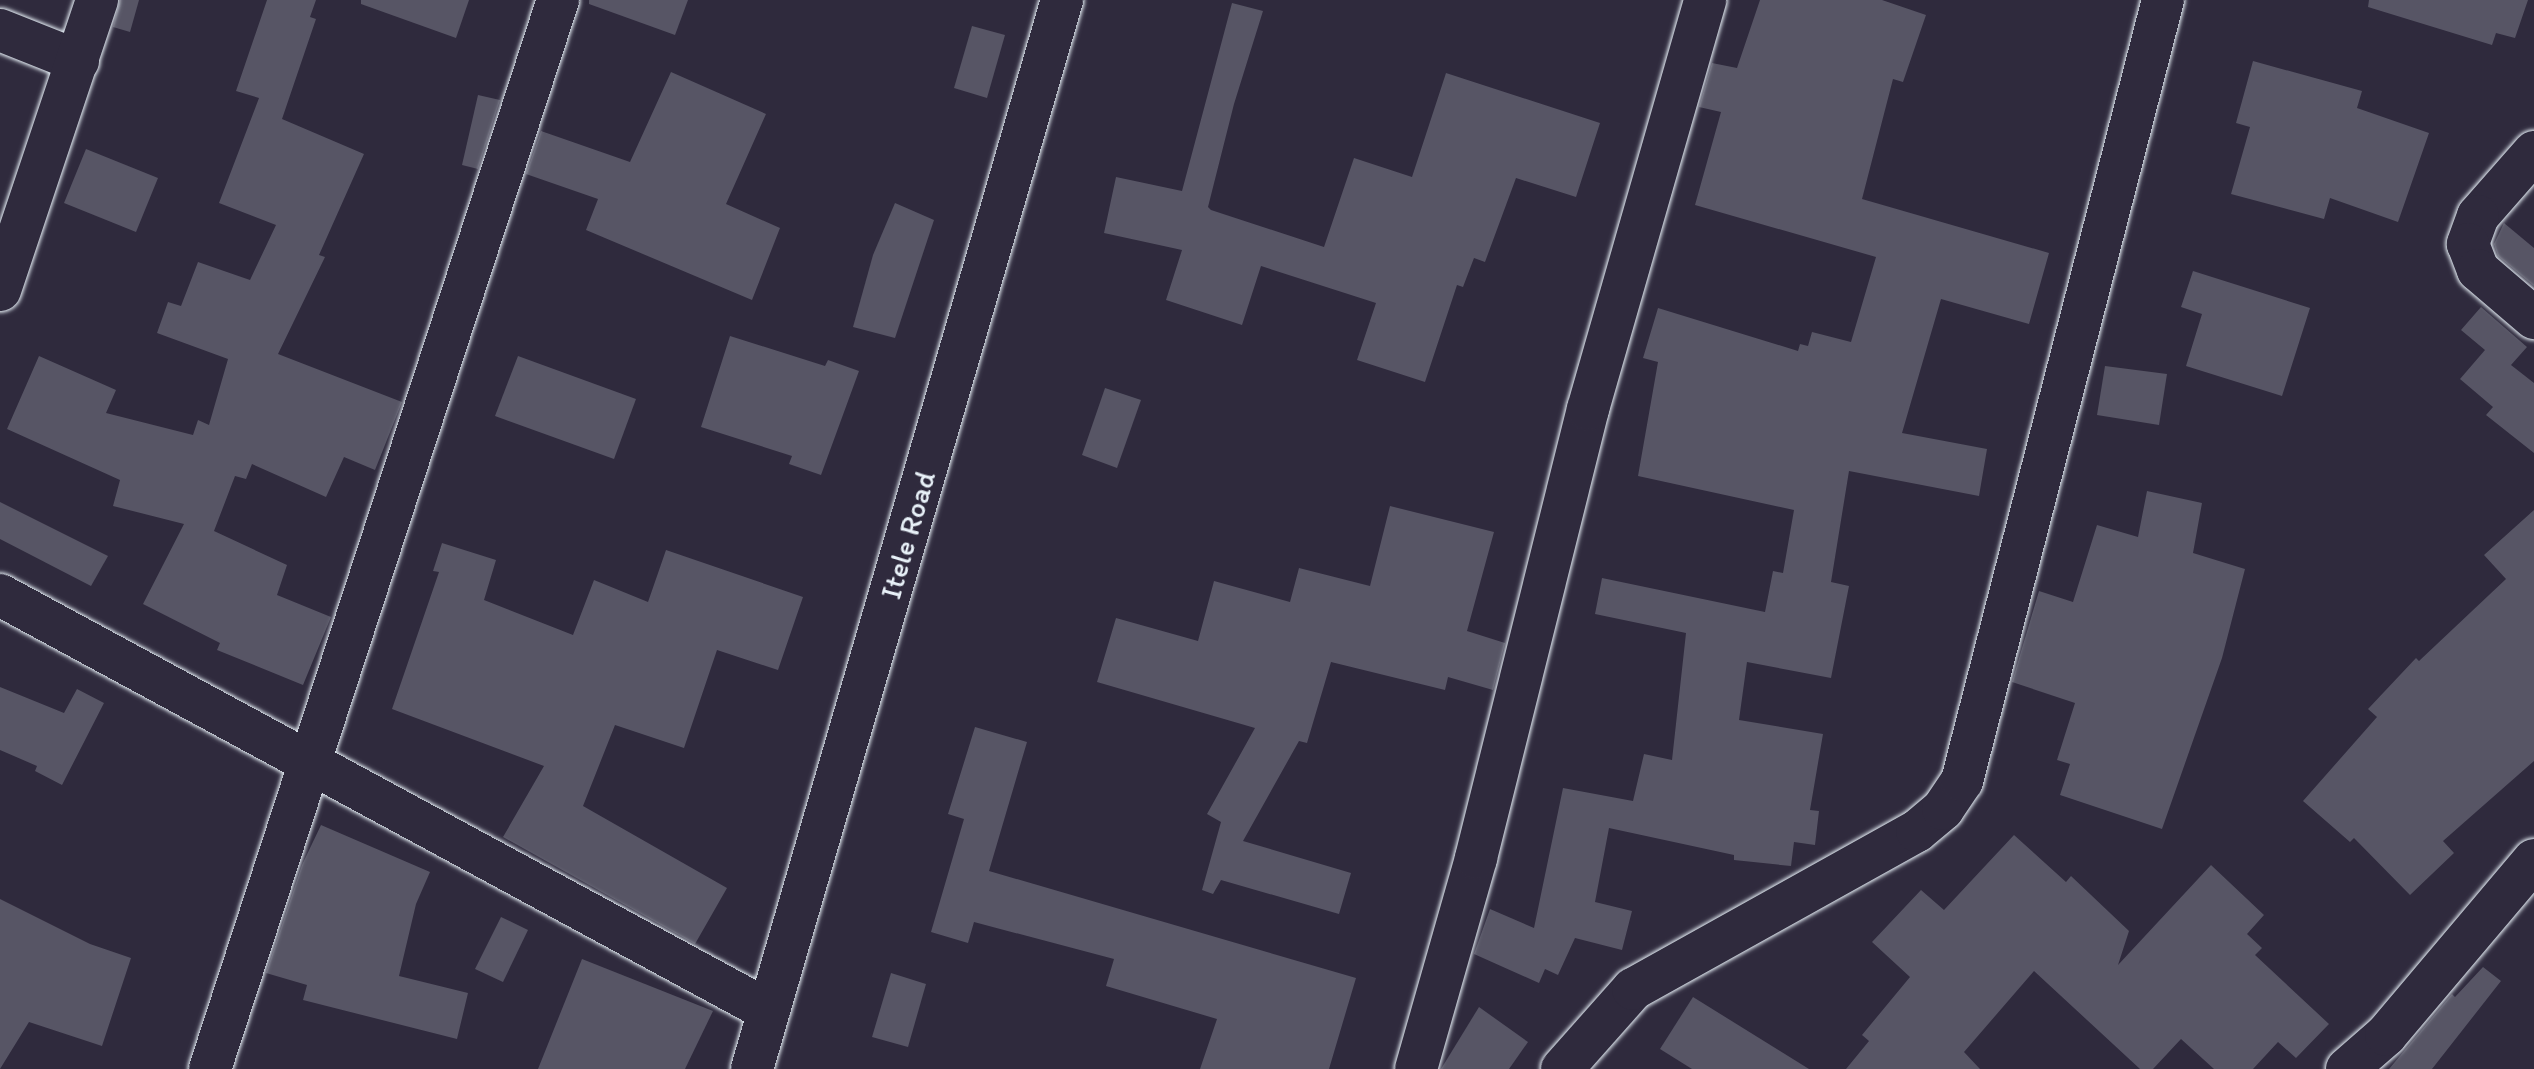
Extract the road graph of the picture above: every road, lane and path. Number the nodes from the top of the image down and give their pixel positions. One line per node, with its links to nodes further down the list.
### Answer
1 (97, 0): 7 (street)
2 (558, 0): 12 (street)
3 (1062, 0): 14 (street, Itele Road)
4 (1705, 0): 17 (street)
5 (2163, 0): 18 (street)
6 (0, 30): 7 (street)
7 (78, 61): 9 (street)
8 (2534, 152): 10 (street)
9 (0, 290)
10 (2534, 318)
11 (0, 595): 12 (street)
12 (310, 761): 14 (street); 15 (street)
13 (2534, 860): 19 (street)
14 (769, 1011): 16 (street, Itele Road)
15 (210, 1069)
16 (752, 1069)
17 (1416, 1069)
18 (1562, 1069)
19 (2347, 1069)

